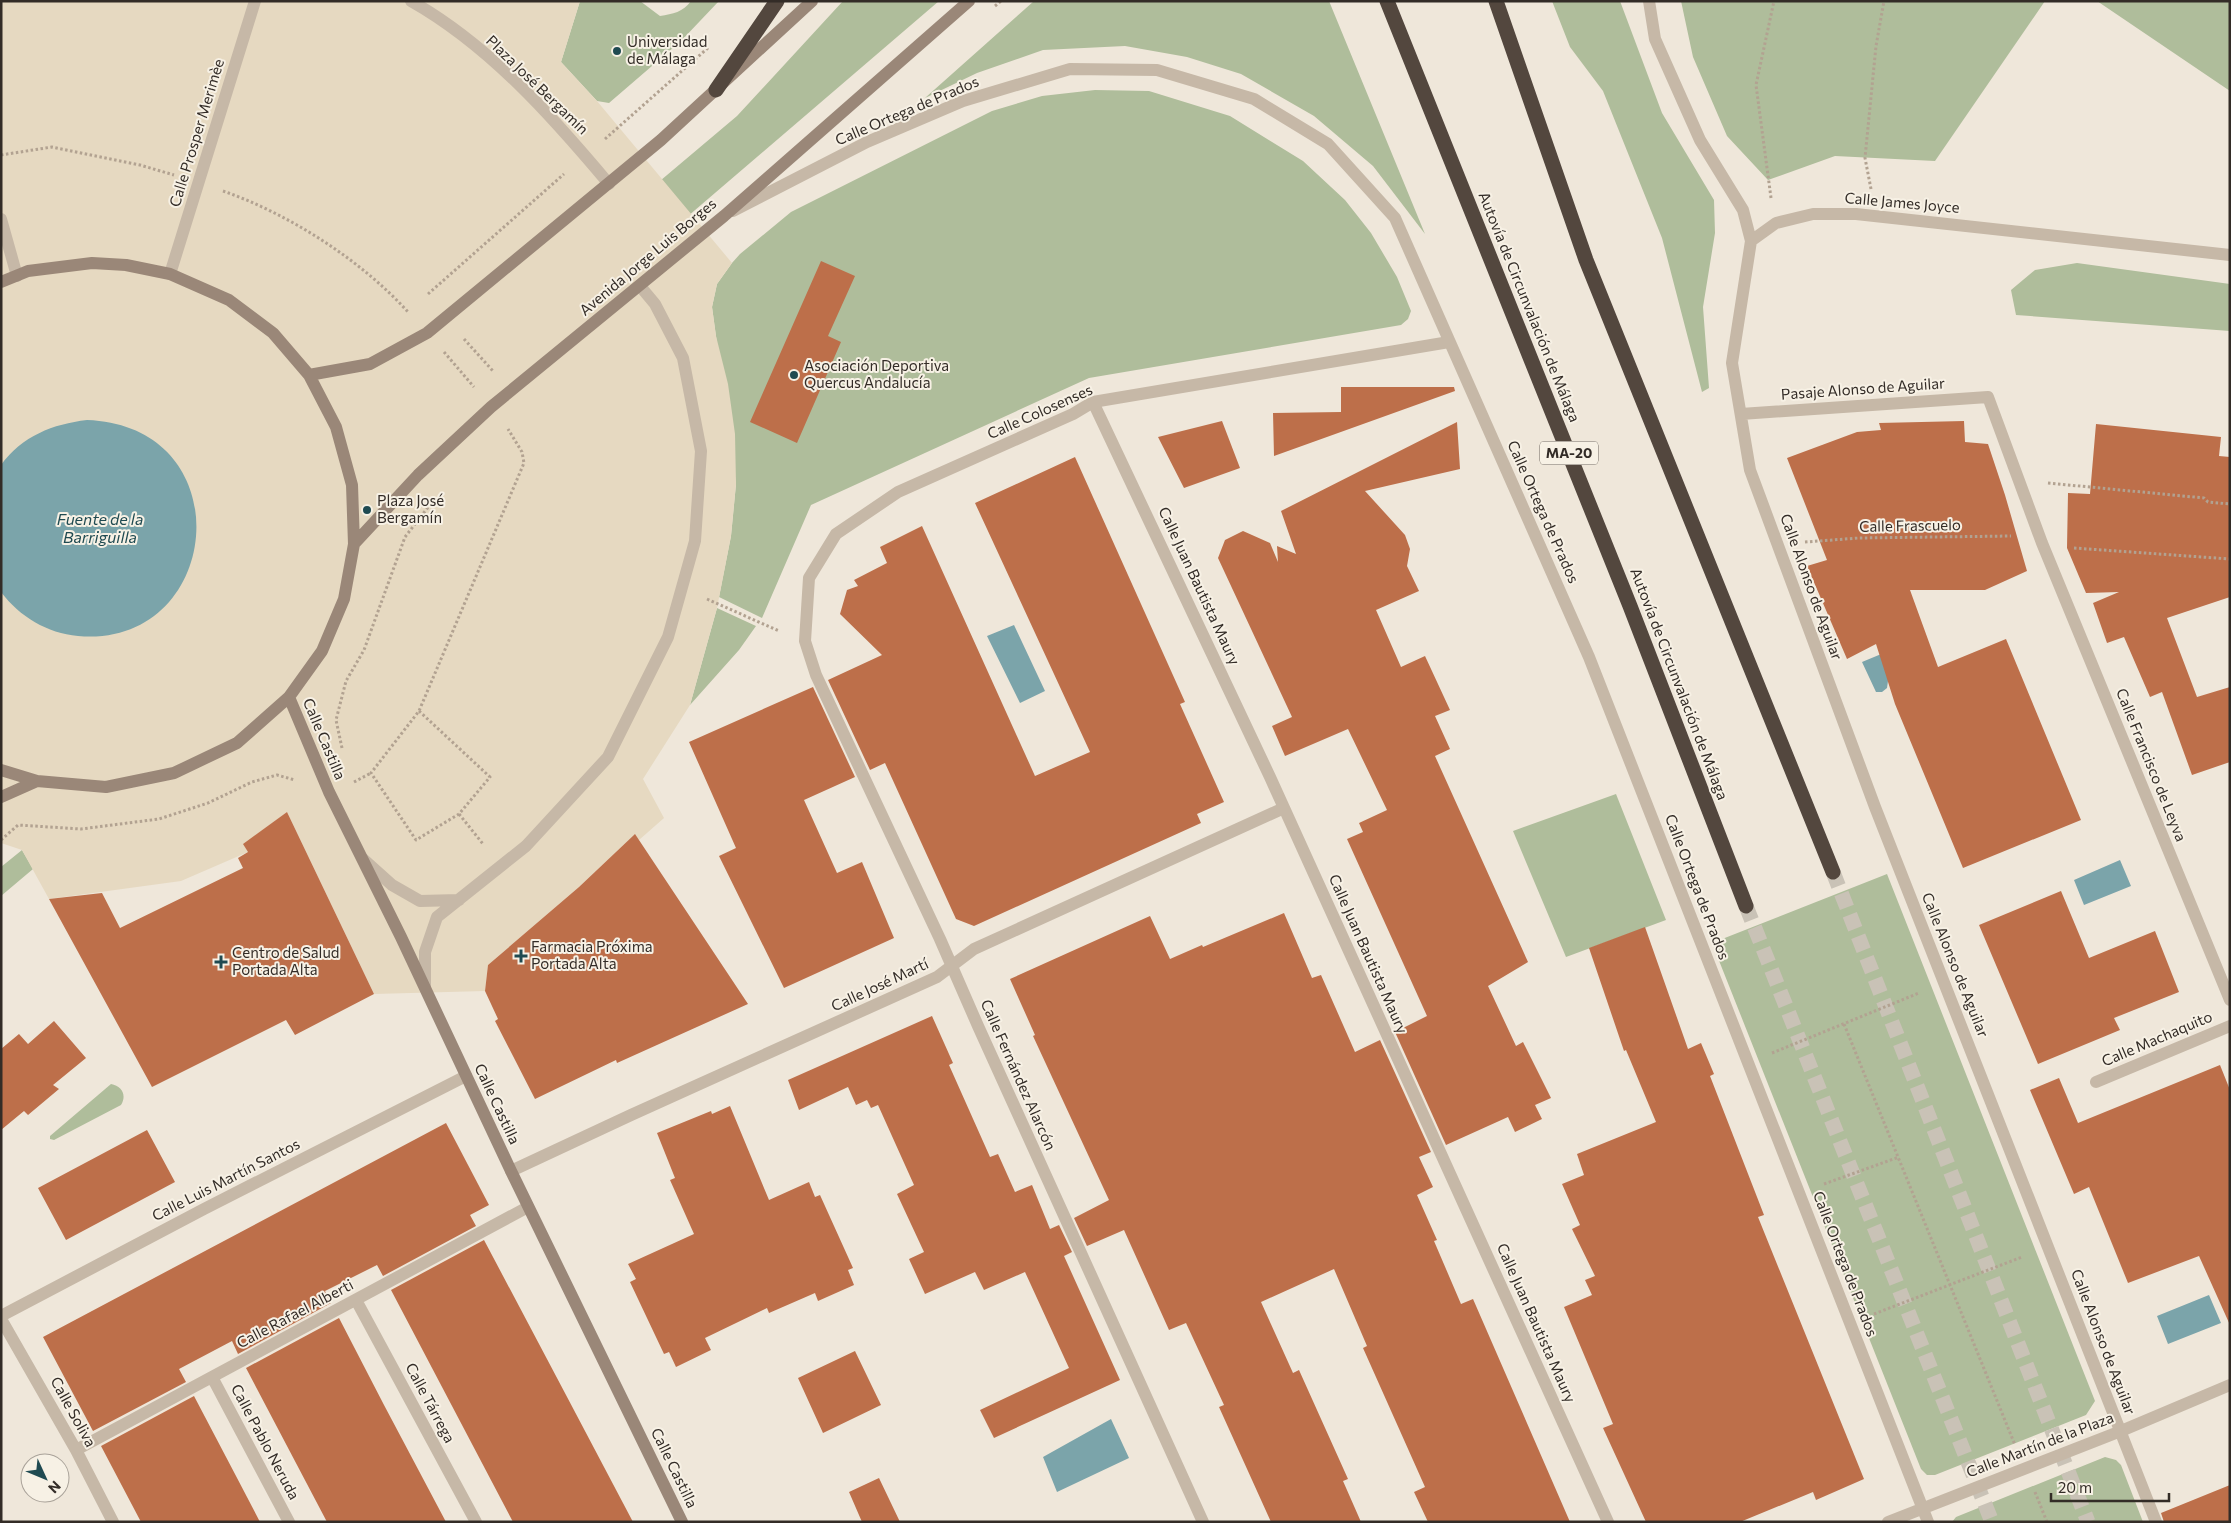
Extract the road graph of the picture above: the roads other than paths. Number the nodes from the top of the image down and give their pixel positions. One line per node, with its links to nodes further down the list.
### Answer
1 (255, 1): 15 (street, Calle Prosper Merimèe)
2 (411, 1): 10 (street, Plaza José Bergamín)
3 (777, 1): 9 (highway)
4 (812, 1): 9 (main road)
5 (969, 1): 11 (main road, Avenida Jorge Luis Borges)
6 (1387, 1): 34 (highway, Autovía de Circunvalación de Málaga / MA-20)
7 (1496, 1): 32 (highway)
8 (1649, 1): 13 (street)
9 (716, 90): 10 (main road)
10 (609, 184): 20 (main road)
11 (724, 216): 18 (main road, Avenida Jorge Luis Borges); 19 (street, Calle Ortega de Prados)
12 (1, 219): 16 (street)
13 (1751, 242): 14 (street, Calle James Joyce); 23 (street)
14 (2230, 255)
15 (170, 274): 16 (main road); 20 (main road)
16 (17, 276): 17 (main road)
17 (1, 282)
18 (640, 286): 24 (main road, Avenida Jorge Luis Borges); 33 (street)
19 (1449, 342): 22 (street, Calle Colosenses); 49 (street, Calle Ortega de Prados)
20 (309, 375): 24 (main road)
21 (1988, 396): 23 (street, Pasaje Alonso de Aguilar); 37 (street, Calle Francisco de Leyva)
22 (1093, 402): 25 (street, Calle Colosenses); 30 (street, Calle Juan Bautista Maury)
23 (1741, 414): 47 (street, Calle Alonso de Aguilar)
24 (354, 544): 26 (main road)
25 (805, 641): 35 (street, Calle Fernández Alarcón)
26 (289, 697): 28 (main road); 31 (main road, Calle Castilla)
27 (1, 770): 28 (main road)
28 (37, 781): 29 (main road)
29 (1, 797)
30 (1284, 808): 35 (street, Calle José Martí); 55 (street, Calle Juan Bautista Maury)
31 (361, 858): 33 (street); 36 (main road, Calle Castilla)
32 (1833, 872)
33 (459, 900): 36 (street)
34 (1746, 906)
35 (952, 967): 41 (street, Calle José Martí); 54 (street, Calle Fernández Alarcón)
36 (424, 987): 39 (main road, Calle Castilla)
37 (2230, 1000)
38 (2230, 1026): 40 (street, Calle Machaquito)
39 (466, 1076): 41 (main road, Calle Castilla); 44 (street, Calle Luis Martín Santos)
40 (2096, 1082)
41 (511, 1171): 42 (main road, Calle Castilla)
42 (528, 1207): 43 (street, Calle Rafael Alberti); 53 (main road, Calle Castilla)
43 (356, 1300): 45 (street, Calle Rafael Alberti); 52 (street, Calle Tárrega)
44 (1, 1317): 48 (street, Calle Soliva)
45 (212, 1378): 48 (street, Calle Rafael Alberti); 51 (street, Calle Pablo Neruda)
46 (2230, 1385): 47 (street, Calle Martín de la Plaza)
47 (2120, 1431): 49 (street, Calle Martín de la Plaza); 58 (street, Calle Alonso de Aguilar)
48 (76, 1450): 50 (street, Calle Soliva)
49 (1923, 1508): 56 (street, Calle Martín de la Plaza); 57 (street, Calle Ortega de Prados)
50 (113, 1522)
51 (289, 1522)
52 (476, 1522)
53 (682, 1522)
54 (1203, 1522)
55 (1608, 1522)
56 (1888, 1522)
57 (1928, 1522)
58 (2156, 1522)

